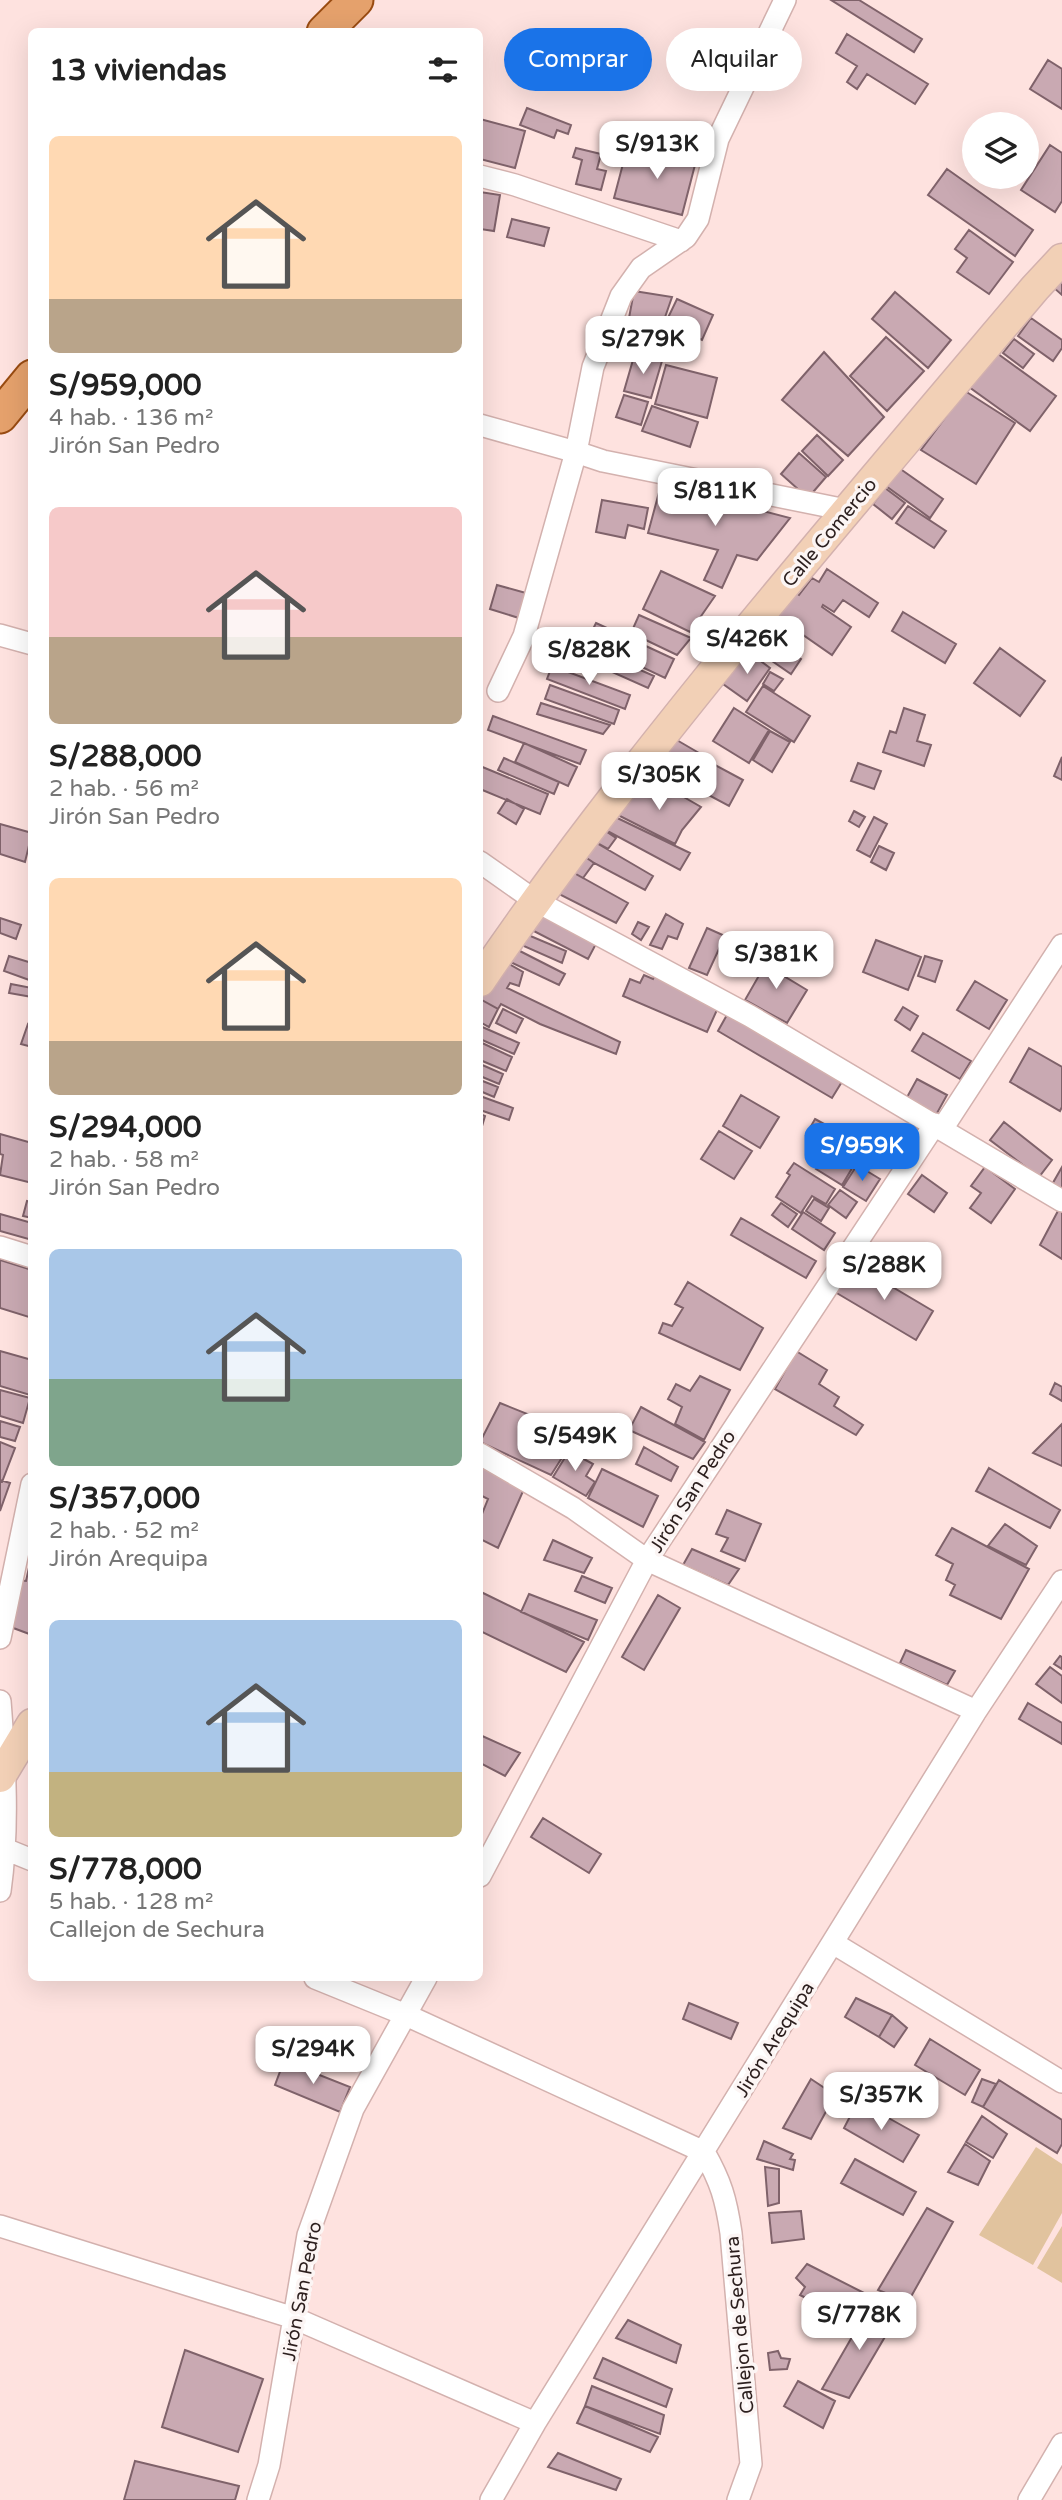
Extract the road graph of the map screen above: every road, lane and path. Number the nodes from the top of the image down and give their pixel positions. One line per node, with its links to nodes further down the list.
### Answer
1 (356, 0): 3 (main road)
2 (785, 0): 5 (street)
3 (328, 28)
4 (483, 177): 5 (street)
5 (681, 241): 10 (street)
6 (1062, 259): 11 (street, Calle Comercio)
7 (28, 382): 8 (main road)
8 (0, 416)
9 (483, 426): 10 (street)
10 (576, 452): 11 (street); 14 (street)
11 (846, 510): 16 (street, Calle Comercio)
12 (0, 635): 13 (street)
13 (28, 643)
14 (498, 691)
15 (483, 864): 16 (street)
16 (534, 900): 18 (street, Calle Comercio); 19 (street)
17 (1062, 945): 19 (street, Jirón San Pedro)
18 (483, 976)
19 (939, 1127): 20 (street); 25 (street, Jirón San Pedro)
20 (1062, 1201)
21 (0, 1247): 22 (street)
22 (28, 1256)
23 (483, 1456): 25 (street)
24 (28, 1503): 28 (street)
25 (647, 1560): 30 (street); 35 (street, Jirón San Pedro)
26 (1062, 1581): 27 (street, Jirón Arequipa)
27 (1055, 1603): 30 (street, Jirón Arequipa)
28 (0, 1638)
29 (0, 1701): 32 (street)
30 (976, 1711): 37 (street, Jirón Arequipa)
31 (28, 1731): 32 (street)
32 (3, 1773): 33 (street)
33 (3, 1848): 34 (street); 36 (street)
34 (28, 1858)
35 (483, 1870)
36 (0, 1891)
37 (834, 1943): 41 (street); 42 (street, Jirón Arequipa)
38 (321, 1981): 40 (street)
39 (424, 1981): 40 (street, Jirón San Pedro)
40 (405, 2015): 42 (street); 44 (street, Jirón San Pedro)
41 (1062, 2082)
42 (704, 2152): 45 (street, Jirón Arequipa); 49 (street, Callejon de Sechura)
43 (0, 2226): 44 (street)
44 (294, 2318): 45 (street); 47 (street, Jirón San Pedro)
45 (535, 2423): 48 (street, Jirón Arequipa)
46 (1062, 2444): 50 (street)
47 (258, 2500)
48 (491, 2500)
49 (738, 2500)
50 (1029, 2500)

